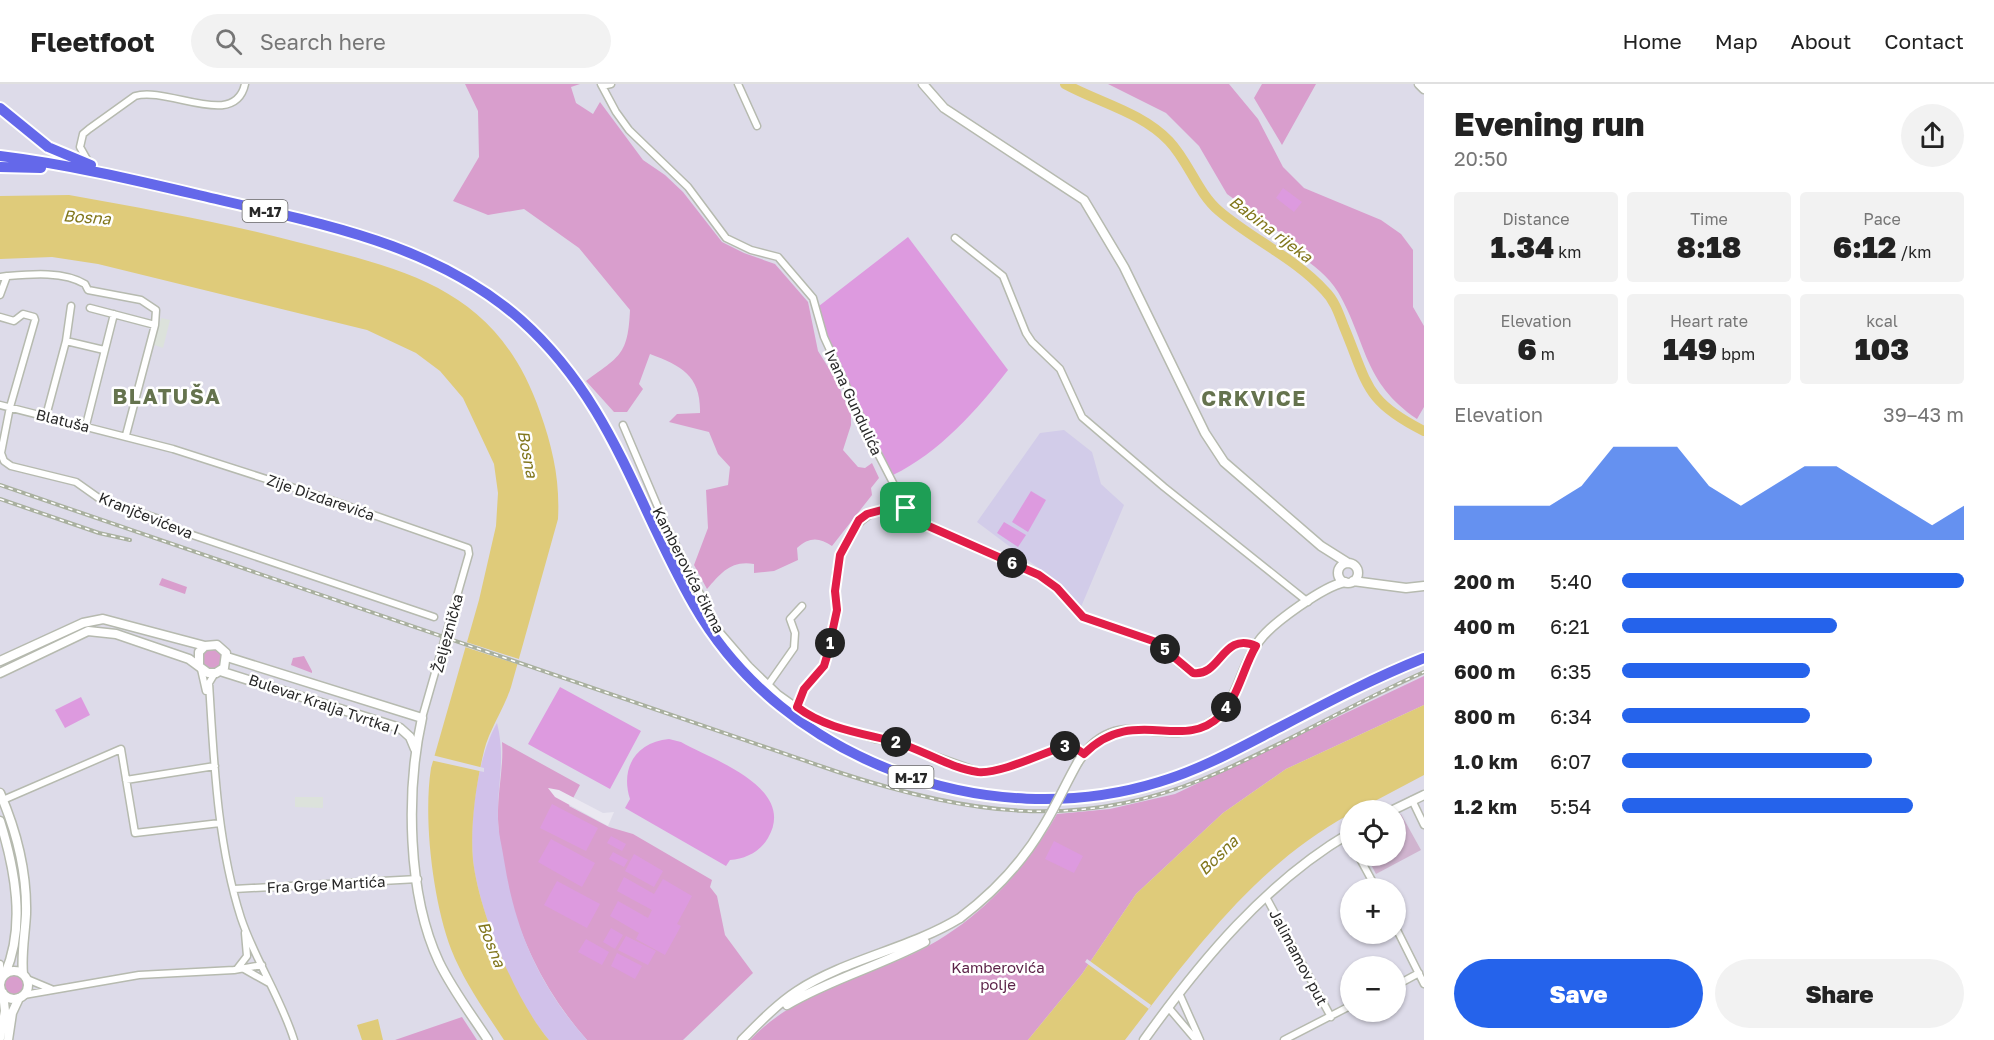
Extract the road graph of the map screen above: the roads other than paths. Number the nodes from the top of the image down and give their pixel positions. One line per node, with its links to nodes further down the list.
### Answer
1 (245, 84): 11 (street)
2 (611, 84): 6 (street)
3 (738, 84): 9 (street)
4 (923, 84): 33 (street)
5 (1419, 84): 7 (street)
6 (601, 85): 31 (street, Ivana Gundulića)
7 (1424, 89)
8 (0, 108): 11 (highway)
9 (757, 126)
10 (0, 156): 13 (highway, M-17)
11 (92, 165): 13 (highway)
12 (0, 167): 13 (highway)
13 (139, 181): 47 (highway, M-17)
14 (955, 238): 41 (street)
15 (3, 276): 16 (street); 21 (street)
16 (0, 296)
17 (72, 306): 22 (street)
18 (90, 308): 19 (street)
19 (114, 314): 21 (street); 23 (street)
20 (0, 316): 25 (street, Kranjčevićeva)
21 (155, 325): 29 (street)
22 (66, 341): 23 (street); 26 (street)
23 (104, 350): 27 (street)
24 (0, 405): 25 (street, Blatuša)
25 (10, 407): 26 (street, Blatuša); 43 (street, Kranjčevićeva)
26 (46, 416): 27 (street, Blatuša)
27 (86, 425): 29 (street, Blatuša)
28 (623, 425): 52 (street, Kamberovića čikma)
29 (126, 435): 30 (street, Blatuša)
30 (173, 449): 32 (street, Zije Dizdarevića)
31 (906, 508): 45 (street, Ivana Gundulića); 54 (street)
32 (468, 548): 55 (street, Željeznička)
33 (1327, 550): 34 (street); 36 (street)
34 (1348, 562): 35 (street); 36 (street)
35 (1357, 570): 37 (street); 38 (street)
36 (1338, 572): 37 (street); 40 (street)
37 (1349, 581): 38 (street); 40 (street)
38 (1375, 582): 39 (street)
39 (1424, 586)
40 (1322, 594): 41 (street)
41 (1308, 602): 45 (street)
42 (802, 606): 52 (street)
43 (434, 616)
44 (205, 646): 46 (street, Bulevar Kralja Tvrtka I); 48 (street, Bulevar Kralja Tvrtka I); 49 (street)
45 (1256, 646): 58 (street)
46 (227, 657): 50 (street); 55 (street, Bulevar Kralja Tvrtka I)
47 (1424, 658)
48 (0, 661)
49 (200, 666): 50 (street, Bulevar Kralja Tvrtka I); 51 (street, Bulevar Kralja Tvrtka I); 53 (street)
50 (218, 672): 53 (street); 56 (street, Bulevar Kralja Tvrtka I)
51 (0, 673)
52 (768, 685): 54 (street, Kamberovića čikma)
53 (210, 703): 59 (street)
54 (797, 707): 58 (street, Kamberovića čikma)
55 (422, 722): 56 (street); 57 (street)
56 (400, 728): 57 (street, Bulevar Kralja Tvrtka I)
57 (416, 753): 70 (street)
58 (1084, 754): 97 (street, bridge)
59 (215, 766): 60 (street); 66 (street)
60 (126, 780): 62 (street); 66 (street)
61 (1424, 795): 63 (street)
62 (1, 796): 81 (street)
63 (1412, 800): 64 (street); 67 (street)
64 (1406, 803)
65 (0, 820): 68 (street)
66 (220, 823): 71 (street)
67 (1424, 825)
68 (3, 840): 75 (street)
69 (1340, 843): 72 (street)
70 (418, 879): 71 (street, Fra Grge Martića); 96 (street)
71 (234, 889): 73 (street)
72 (1266, 897): 88 (street); 92 (street, Jalimamov put)
73 (242, 920): 77 (street); 79 (street)
74 (1404, 944): 80 (street)
75 (10, 962): 76 (street); 82 (street)
76 (0, 964): 82 (street)
77 (262, 965): 78 (street); 85 (street)
78 (244, 969): 79 (street); 85 (street)
79 (234, 970): 86 (street)
80 (1419, 973): 83 (street); 84 (street)
81 (25, 976): 82 (street); 86 (street); 89 (street)
82 (3, 977): 87 (street)
83 (1406, 980)
84 (1424, 984)
85 (272, 986): 95 (street)
86 (54, 990): 89 (street)
87 (3, 993): 89 (street); 93 (street)
88 (1179, 993): 90 (street); 99 (street)
89 (22, 996): 94 (street)
90 (1168, 1007): 98 (street); 99 (street)
91 (1340, 1012): 92 (street)
92 (1331, 1017): 100 (street)
93 (0, 1038)
94 (8, 1040)
95 (294, 1040)
96 (488, 1040)
97 (742, 1040)
98 (1144, 1040)
99 (1198, 1040)
100 (1284, 1040)

